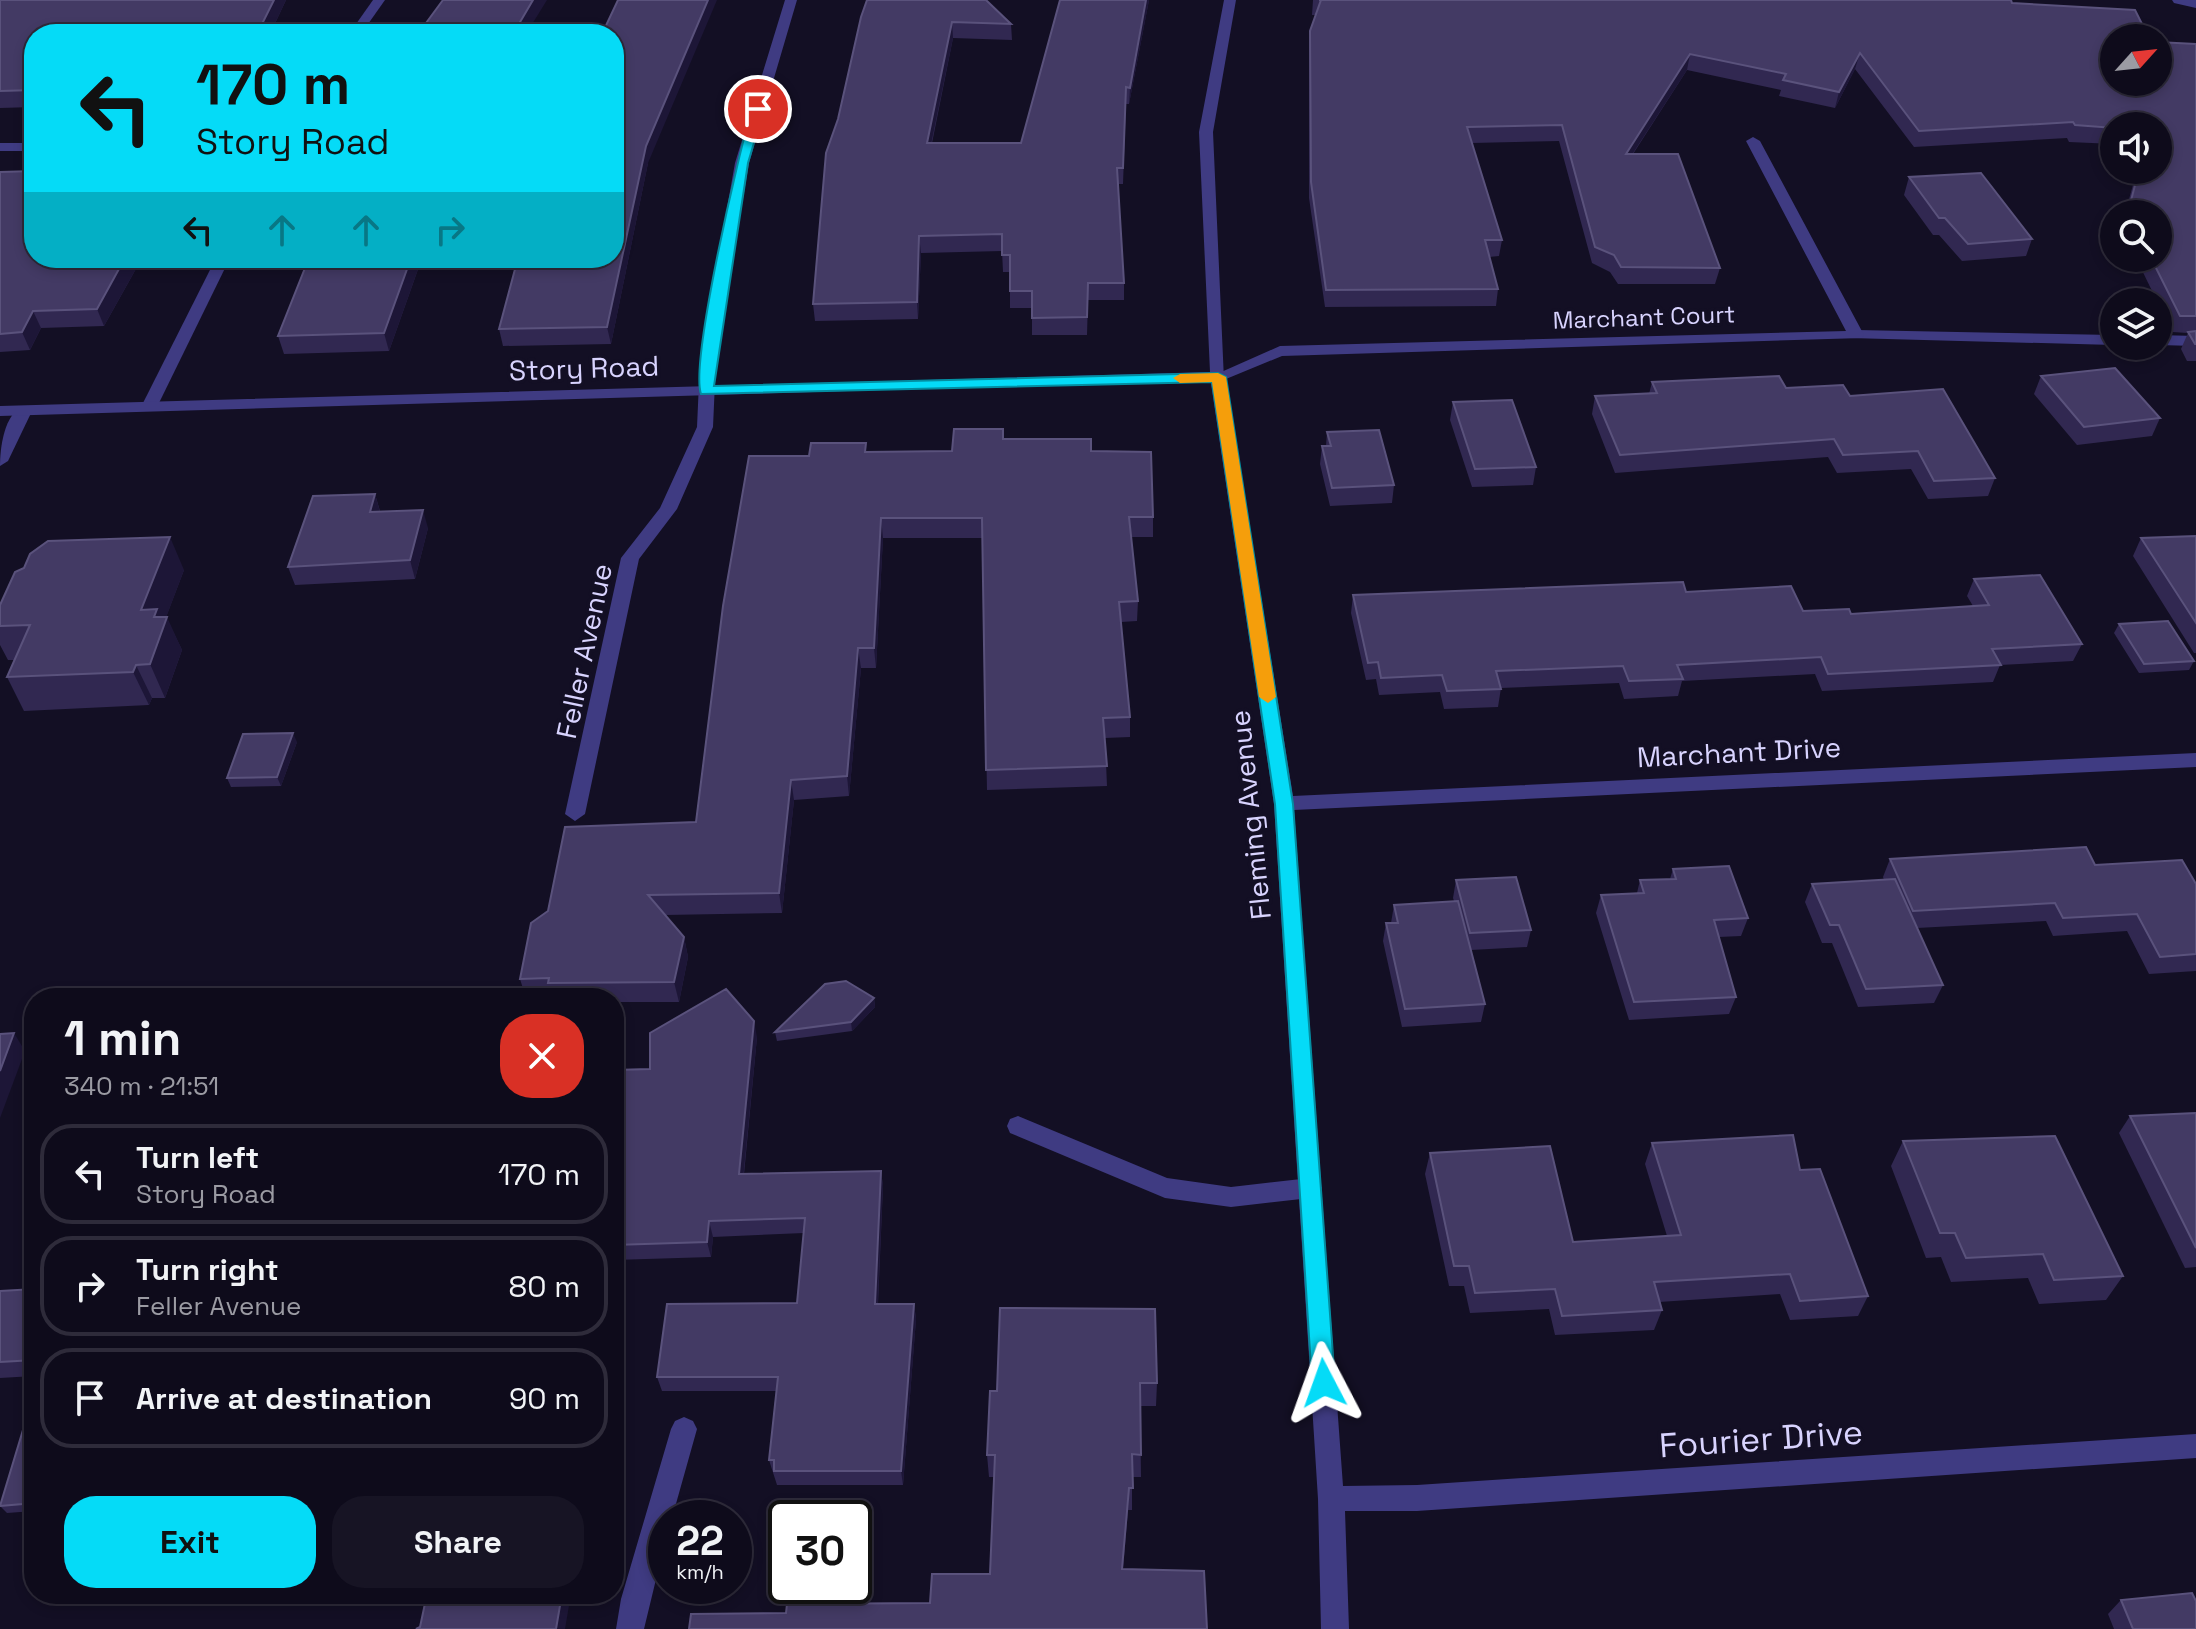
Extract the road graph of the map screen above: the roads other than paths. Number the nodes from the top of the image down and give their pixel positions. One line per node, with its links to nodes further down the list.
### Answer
1 (379, 0): 6 (street)
2 (791, 0): 16 (street, Feller Avenue)
3 (1230, 0): 15 (street, Fleming Avenue)
4 (2178, 0): 5 (street)
5 (2196, 4)
6 (362, 24)
7 (1753, 141): 11 (street)
8 (0, 147): 9 (street)
9 (24, 147)
10 (218, 268): 17 (street)
11 (1856, 335): 12 (street, Marchant Court); 15 (street, Marchant Court)
12 (2100, 340)
13 (2172, 340): 14 (street)
14 (2196, 341)
15 (1218, 377): 16 (street, Story Road); 22 (street, Fleming Avenue)
16 (706, 391): 17 (street, Story Road); 23 (street, Feller Avenue)
17 (150, 405): 19 (street, Story Road)
18 (0, 411): 19 (street, Story Road)
19 (24, 411): 20 (street)
20 (0, 461)
21 (2196, 760): 22 (street, Marchant Drive)
22 (1284, 804): 25 (street, Fleming Avenue)
23 (575, 814)
24 (1018, 1126): 25 (street)
25 (1310, 1188): 28 (street, Fleming Avenue)
26 (684, 1429): 29 (street)
27 (2196, 1446): 28 (street, Fourier Drive)
28 (1331, 1499): 30 (street, Fleming Avenue)
29 (630, 1629)
30 (1335, 1629)

